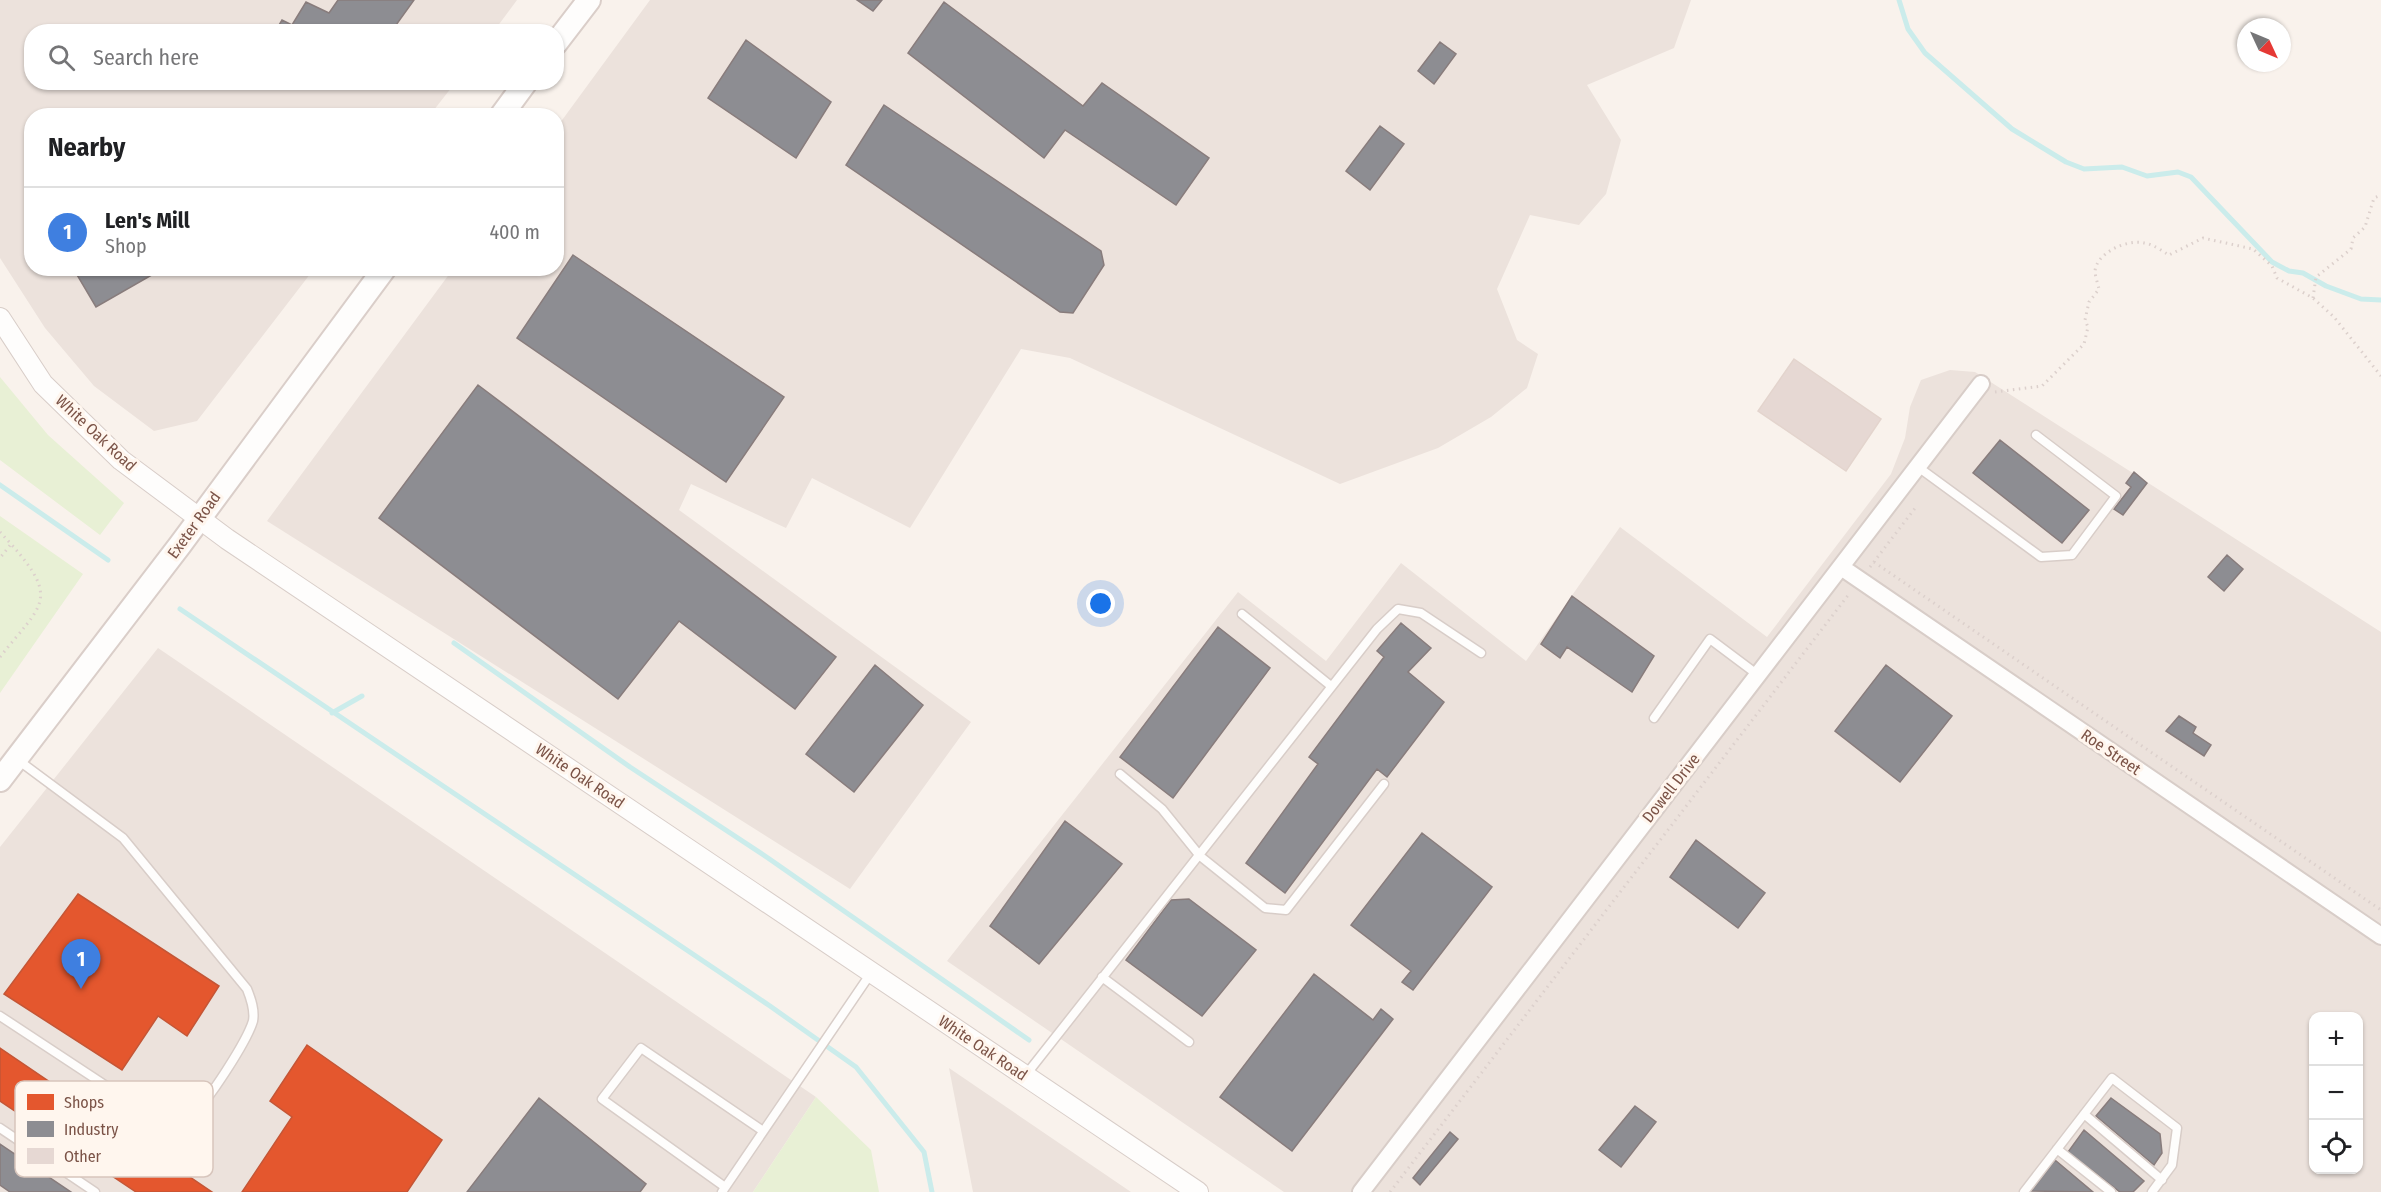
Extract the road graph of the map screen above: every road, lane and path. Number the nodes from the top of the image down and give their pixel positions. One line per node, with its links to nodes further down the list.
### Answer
1 (589, 0): 2 (main road)
2 (564, 33)
3 (520, 90): 4 (main road)
4 (507, 108)
5 (2381, 195): 7 (path)
6 (379, 276): 14 (main road, Exeter Road)
7 (2313, 298): 9 (path); 10 (path)
8 (0, 318): 14 (street, White Oak Road)
9 (2381, 375)
10 (1977, 390): 12 (street, Dowell Drive)
11 (2036, 435): 12 (lane)
12 (1918, 467): 19 (street, Dowell Drive)
13 (1916, 507): 18 (path)
14 (200, 518): 27 (main road, Exeter Road); 34 (street, White Oak Road)
15 (0, 532): 16 (path)
16 (11, 543): 17 (path); 23 (path)
17 (0, 558)
18 (1874, 562): 20 (path); 32 (path)
19 (1841, 567): 20 (street, Roe Street); 24 (street, Dowell Drive)
20 (1860, 580): 33 (street, Roe Street); 52 (path)
21 (1242, 614): 25 (lane)
22 (1480, 654): 25 (lane)
23 (0, 657)
24 (1758, 675): 26 (lane); 51 (street, Dowell Drive)
25 (1331, 686): 31 (lane)
26 (1654, 718)
27 (16, 759): 29 (main road, Exeter Road); 40 (lane)
28 (1119, 774): 31 (lane)
29 (0, 780)
30 (1384, 784): 31 (lane)
31 (1200, 856): 35 (lane)
32 (2381, 910)
33 (2381, 936)
34 (871, 973): 38 (street, White Oak Road); 43 (lane)
35 (1102, 977): 37 (lane); 38 (lane)
36 (0, 1016): 39 (lane)
37 (1189, 1042)
38 (1025, 1076): 50 (street, White Oak Road)
39 (99, 1081)
40 (213, 1088)
41 (2084, 1114): 45 (lane); 47 (lane); 47 (lane)
42 (0, 1128): 44 (lane)
43 (763, 1131): 48 (lane); 48 (lane)
44 (15, 1138)
45 (2057, 1149): 53 (lane); 54 (lane)
46 (73, 1177): 49 (lane)
47 (2162, 1180): 55 (lane)
48 (723, 1190)
49 (95, 1192)
50 (1198, 1192)
51 (1361, 1192)
52 (1389, 1192)
53 (2024, 1192)
54 (2111, 1192)
55 (2152, 1192)

